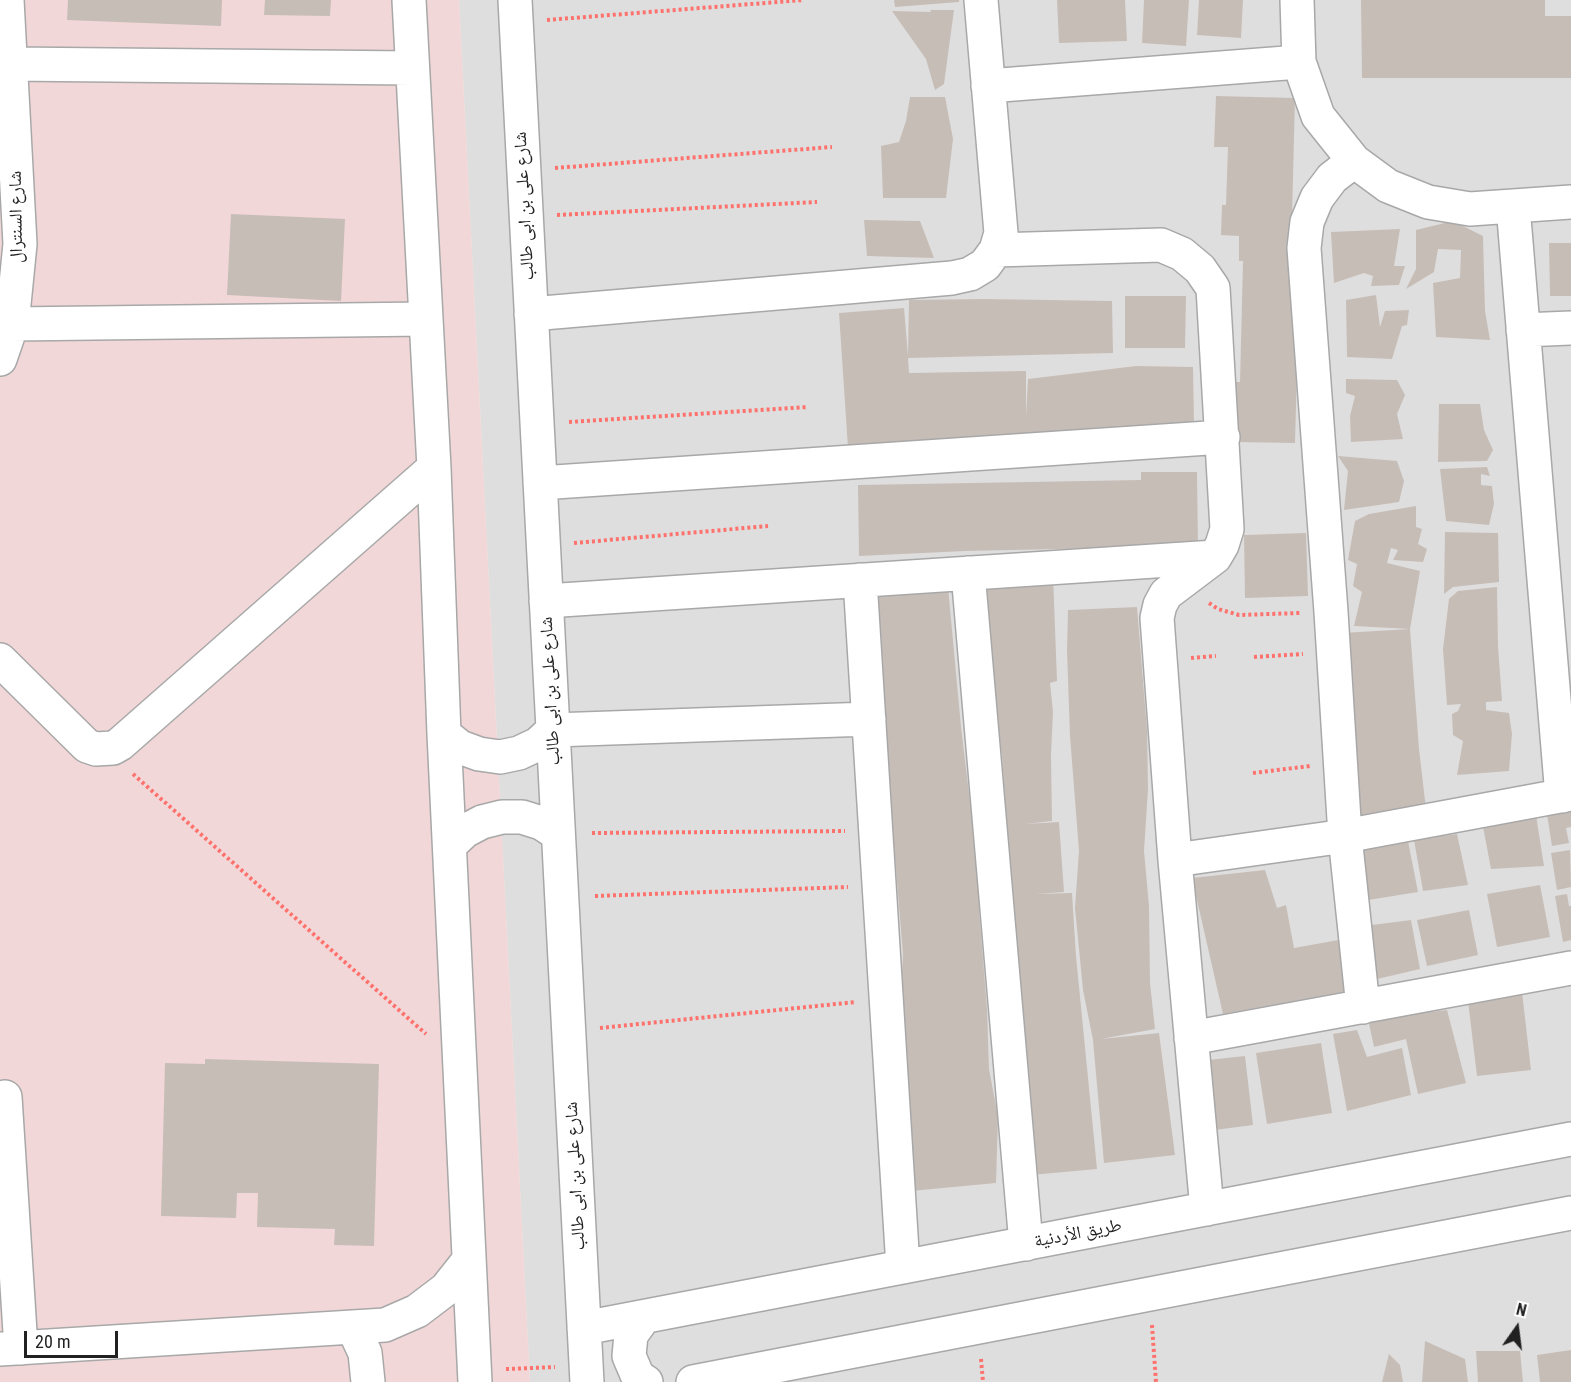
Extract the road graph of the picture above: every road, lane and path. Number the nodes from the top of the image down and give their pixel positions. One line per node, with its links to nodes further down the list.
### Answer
1 (6, 0): 7 (street, شارع السنترال)
2 (409, 0): 9 (street)
3 (803, 0): 6 (path)
4 (981, 0): 10 (street)
5 (1297, 0): 8 (street)
6 (516, 11): 13 (street, شارع على بن ابى طالب)
7 (7, 53): 9 (street); 21 (street, شارع السنترال)
8 (1299, 62): 10 (street); 12 (street)
9 (412, 68): 20 (street)
10 (988, 87): 18 (street)
11 (832, 147): 13 (path)
12 (1354, 161): 16 (street); 37 (street)
13 (524, 170): 17 (street, شارع على بن ابى طالب)
14 (817, 202): 17 (path)
15 (1571, 202): 16 (street)
16 (1513, 206): 23 (street)
17 (526, 216): 19 (street, شارع على بن ابى طالب)
18 (996, 250): 19 (street); 27 (street)
19 (531, 314): 26 (street, شارع على بن ابى طالب)
20 (426, 319): 21 (street); 28 (street)
21 (12, 324): 24 (street, شارع السنترال)
22 (1571, 328): 23 (street)
23 (1523, 330): 47 (street)
24 (0, 359)
25 (808, 407): 26 (path)
26 (537, 424): 29 (street, شارع على بن ابى طالب)
27 (1222, 436): 29 (street); 32 (street)
28 (434, 468): 43 (street); 44 (street)
29 (540, 483): 31 (street, شارع على بن ابى طالب)
30 (768, 526): 31 (path)
31 (543, 546): 36 (street, شارع على بن ابى طالب)
32 (1215, 556): 33 (street); 34 (street)
33 (968, 573): 35 (street); 66 (street)
34 (1187, 579): 37 (path); 52 (street)
35 (860, 580): 36 (street); 41 (street)
36 (546, 601): 42 (street, شارع على بن ابى طالب)
37 (1331, 612): 38 (street)
38 (1334, 652): 39 (path); 45 (street)
39 (1254, 657)
40 (0, 660): 44 (street)
41 (868, 718): 42 (street); 48 (street)
42 (553, 730): 43 (street); 49 (street, شارع على بن ابى طالب)
43 (444, 734): 51 (street)
44 (106, 750): 60 (path)
45 (1340, 762): 46 (path); 50 (street)
46 (1253, 773)
47 (1567, 795): 50 (street)
48 (876, 831): 49 (path); 53 (street)
49 (558, 834): 51 (street); 54 (street, شارع على بن ابى طالب)
50 (1345, 836): 52 (street); 57 (street)
51 (450, 845): 60 (street)
52 (1175, 860): 59 (street)
53 (879, 886): 54 (path); 56 (street)
54 (561, 897): 58 (street, شارع على بن ابى طالب)
55 (1571, 968): 57 (street)
56 (886, 999): 58 (path); 68 (street)
57 (1363, 1007): 59 (street)
58 (569, 1031): 72 (street, شارع على بن ابى طالب)
59 (1191, 1038): 63 (street)
60 (461, 1066): 67 (street)
61 (5, 1097): 65 (street)
62 (1571, 1139): 63 (street, طريق الأردنية)
63 (1207, 1209): 66 (street, طريق الأردنية)
64 (1571, 1213): 69 (street)
65 (7, 1234): 73 (street)
66 (1026, 1244): 68 (street, طريق الأردنية)
67 (469, 1260): 71 (street); 76 (street)
68 (903, 1267): 70 (street, طريق الأردنية)
69 (1149, 1294): 74 (street); 80 (path)
70 (644, 1317): 72 (street, طريق الأردنية); 78 (street)
71 (353, 1327): 73 (street); 77 (street)
72 (584, 1328): 75 (street, شارع على بن ابى طالب)
73 (10, 1349)
74 (841, 1368): 79 (street)
75 (586, 1374): 76 (path)
76 (475, 1376)
77 (368, 1382)
78 (646, 1382)
79 (693, 1382)
80 (1156, 1382)

